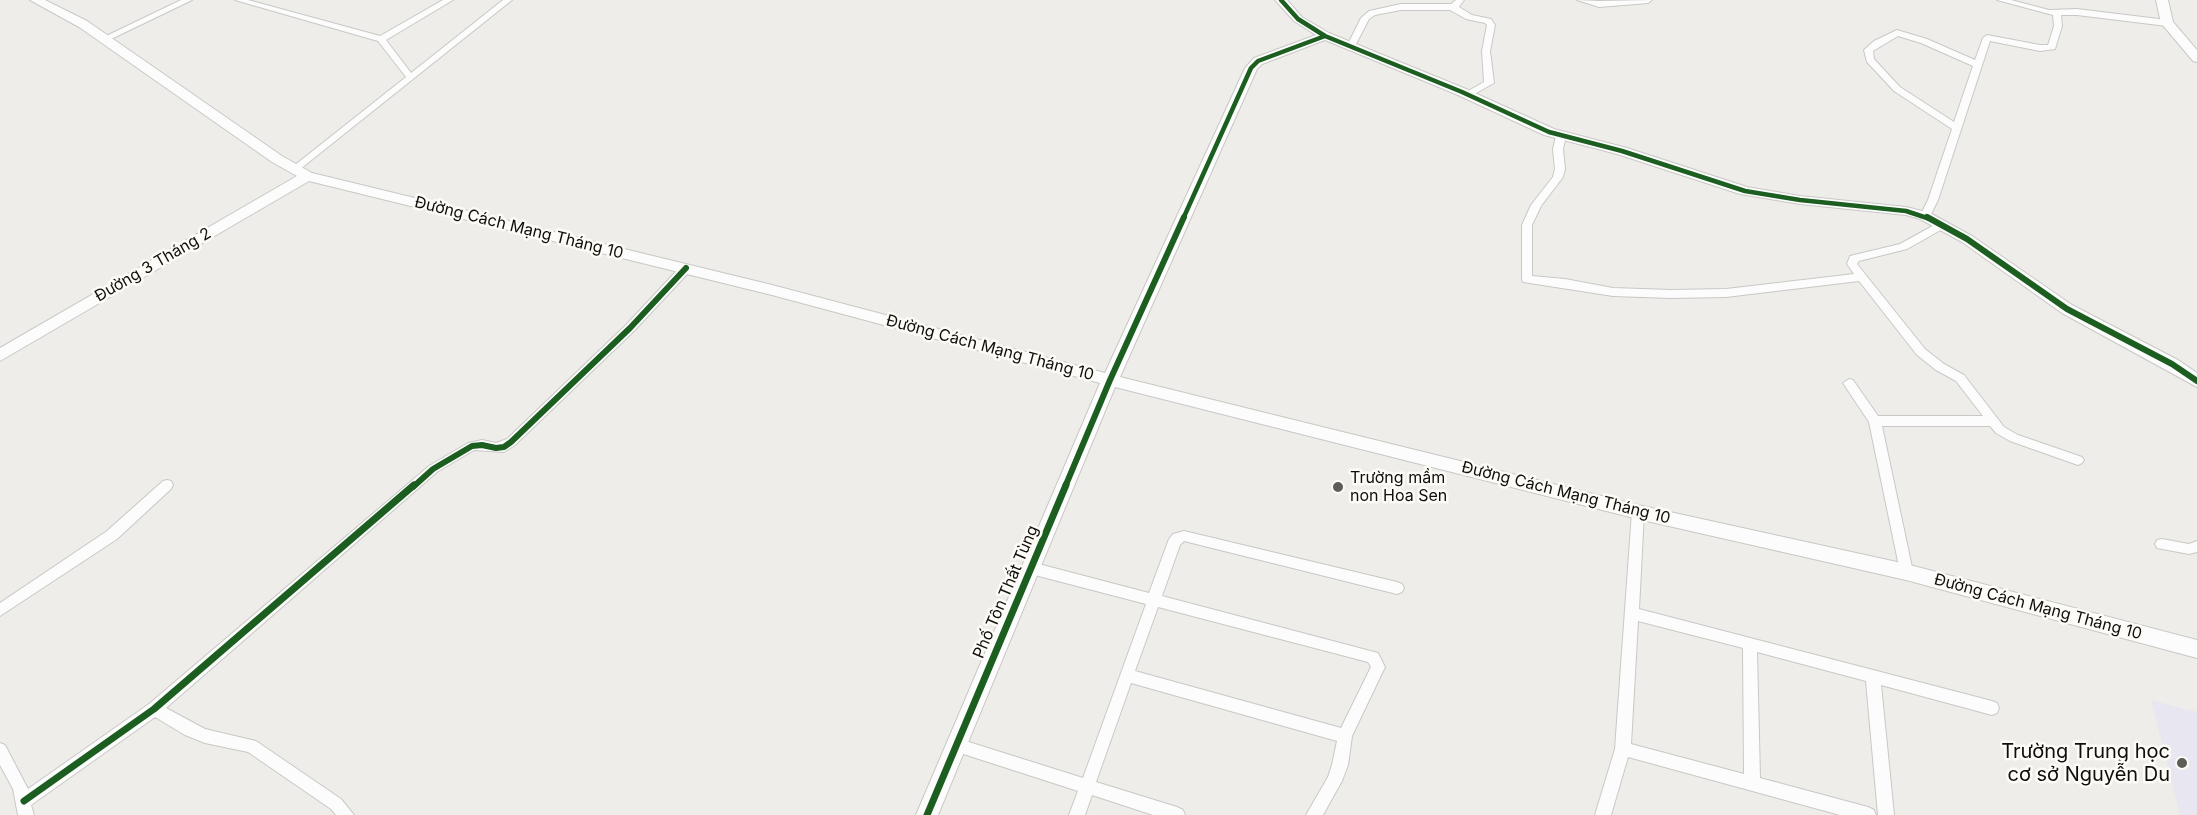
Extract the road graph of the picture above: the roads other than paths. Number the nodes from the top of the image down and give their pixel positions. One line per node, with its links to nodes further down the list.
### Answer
1 (36, 0): 19 (street, Đường Cách Mạng Tháng 10)
2 (188, 0): 19 (street)
3 (239, 0): 20 (street)
4 (432, 0): 13 (street)
5 (508, 0): 24 (street)
6 (1281, 0): 18 (street)
7 (1460, 0): 14 (street)
8 (1581, 0): 9 (street)
9 (1648, 0)
10 (2001, 0): 15 (street)
11 (2043, 0): 15 (street)
12 (2162, 0): 17 (street)
13 (445, 2): 20 (street)
14 (1452, 8): 21 (street); 25 (street)
15 (2042, 12): 16 (street)
16 (2057, 14): 17 (street); 23 (street)
17 (2167, 22): 22 (street)
18 (1325, 36): 21 (street); 34 (street, Phố Tôn Thất Tùng)
19 (104, 39): 28 (street, Đường Cách Mạng Tháng 10)
20 (381, 39): 24 (street)
21 (1351, 46): 25 (street)
22 (2197, 58)
23 (1977, 64): 26 (street); 26 (street)
24 (410, 77): 28 (street)
25 (1468, 94): 27 (street)
26 (1957, 128): 29 (street)
27 (1561, 136): 29 (street); 32 (street)
28 (301, 174): 31 (street, Đường Cách Mạng Tháng 10); 33 (street, Đường 3 Tháng 2)
29 (1925, 216): 30 (street)
30 (1942, 225): 32 (street); 35 (street)
31 (686, 268): 34 (street, Đường Cách Mạng Tháng 10); 55 (street)
32 (1862, 277): 38 (street)
33 (0, 355)
34 (1110, 380): 41 (street, Đường Cách Mạng Tháng 10); 44 (street, Phố Tôn Thất Tùng)
35 (2197, 381)
36 (1849, 383): 37 (street)
37 (1875, 421): 38 (street); 45 (street)
38 (1992, 421): 39 (street)
39 (2078, 460)
40 (167, 485): 48 (street)
41 (1638, 512): 45 (street, Đường Cách Mạng Tháng 10); 49 (street)
42 (2162, 544): 43 (street)
43 (2197, 546)
44 (1031, 568): 47 (street); 57 (street, Phố Tôn Thất Tùng)
45 (1906, 572): 51 (street, Đường Cách Mạng Tháng 10)
46 (1397, 588): 47 (street)
47 (1153, 599): 52 (street); 56 (street)
48 (0, 610)
49 (1632, 613): 50 (street); 58 (street)
50 (1750, 644): 53 (street); 60 (street)
51 (2197, 649)
52 (1126, 675): 56 (street); 61 (street)
53 (1873, 676): 54 (street); 70 (street)
54 (1992, 708)
55 (154, 709): 62 (street); 63 (street)
56 (1345, 736): 67 (street)
57 (956, 745): 61 (street); 64 (street, Phố Tôn Thất Tùng)
58 (1623, 749): 60 (street); 68 (street)
59 (0, 750): 62 (street)
60 (1752, 784): 69 (street)
61 (1087, 787): 65 (street); 66 (street)
62 (25, 808)
63 (346, 815)
64 (927, 815)
65 (1077, 815)
66 (1177, 815)
67 (1314, 815)
68 (1603, 815)
69 (1868, 815)
70 (1886, 815)

